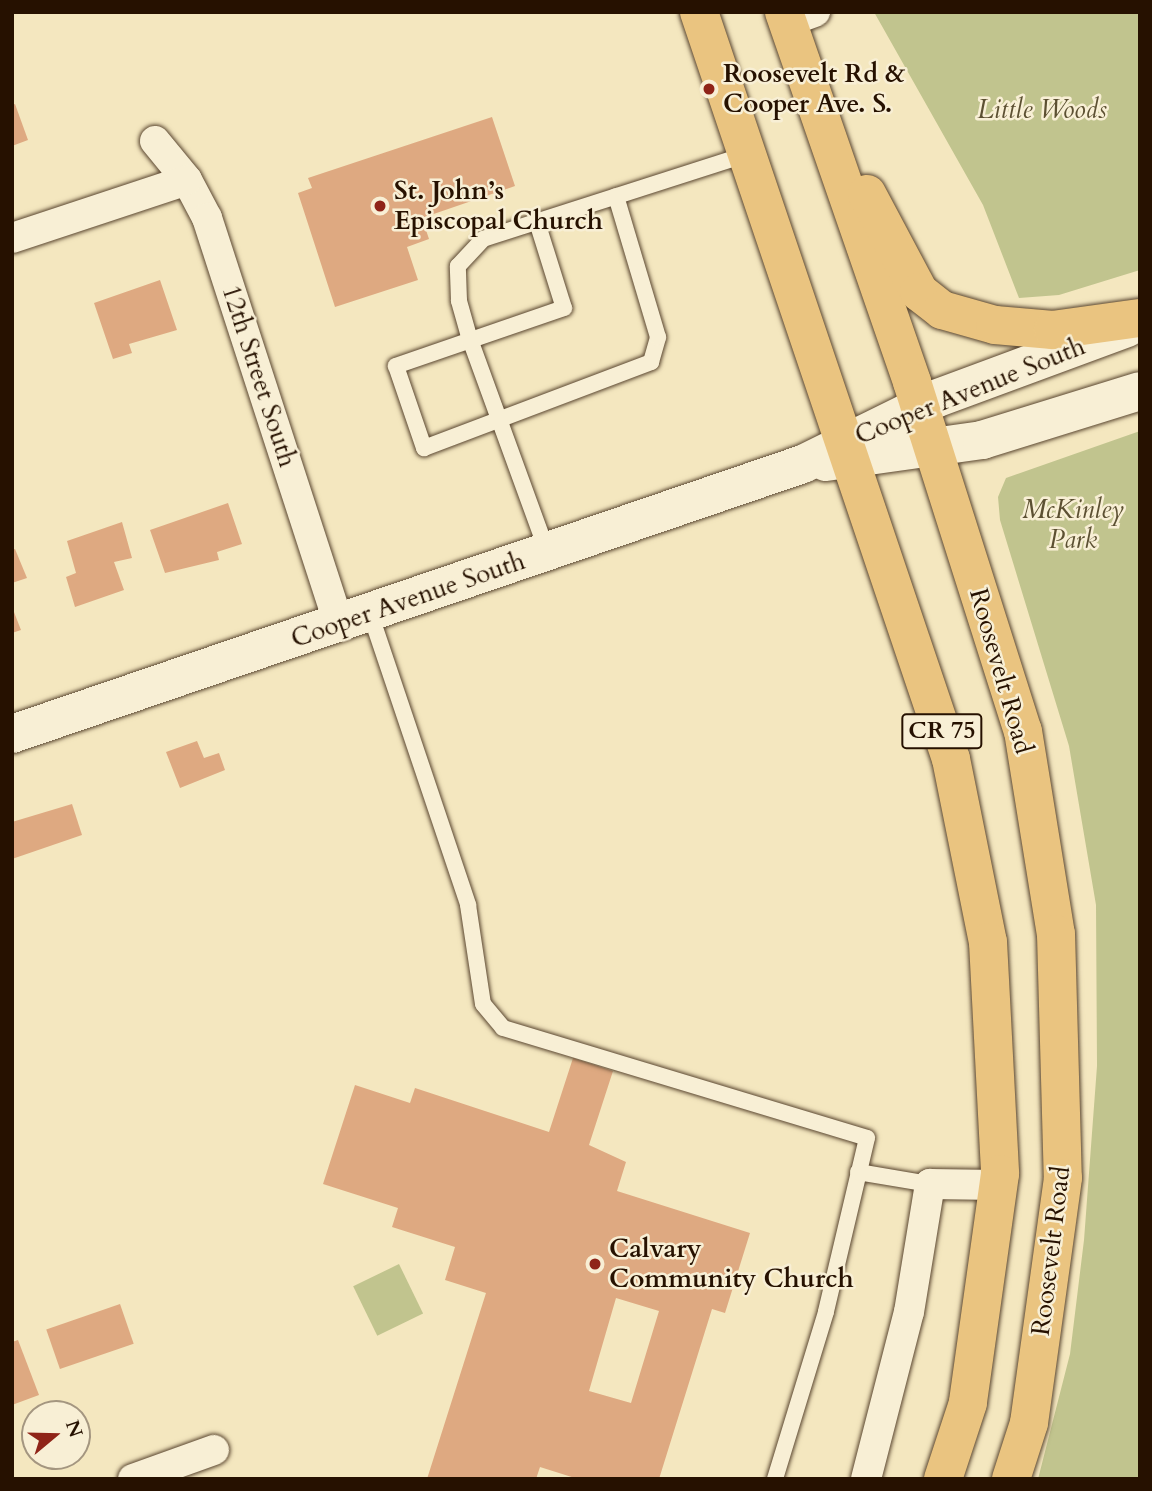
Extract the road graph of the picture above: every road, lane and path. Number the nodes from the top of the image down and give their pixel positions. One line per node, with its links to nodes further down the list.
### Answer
1 (699, 12): 5 (main road, CR 75)
2 (795, 15): 3 (main road, Roosevelt Road / CR 75)
3 (809, 84): 10 (main road); 14 (main road, Roosevelt Road / CR 75)
4 (155, 141): 6 (street, 12th Street South)
5 (747, 155): 7 (lane); 17 (main road, CR 75)
6 (187, 180): 9 (street); 19 (street, 12th Street South)
7 (616, 196): 8 (lane); 15 (lane)
8 (537, 222): 12 (lane); 12 (lane)
9 (12, 238)
10 (1140, 318)
11 (1140, 324): 14 (street, Cooper Avenue South)
12 (470, 340): 15 (lane); 15 (lane)
13 (1140, 391): 16 (street, Cooper Avenue South)
14 (919, 406): 16 (main road, Roosevelt Road / CR 75); 17 (street, Cooper Avenue South)
15 (498, 416): 18 (lane)
16 (932, 448): 17 (street, Cooper Avenue South); 29 (main road, Roosevelt Road / CR 75)
17 (847, 451): 18 (street, Cooper Avenue South); 23 (main road, CR 75)
18 (548, 552): 19 (street, Cooper Avenue South)
19 (354, 619): 20 (street, Cooper Avenue South); 21 (lane)
20 (12, 734)
21 (858, 1172): 22 (lane); 26 (lane)
22 (930, 1184): 23 (street); 27 (street)
23 (998, 1185): 28 (main road, CR 75)
24 (214, 1450): 25 (street)
25 (133, 1479)
26 (775, 1479)
27 (866, 1479)
28 (943, 1479)
29 (1011, 1479)

